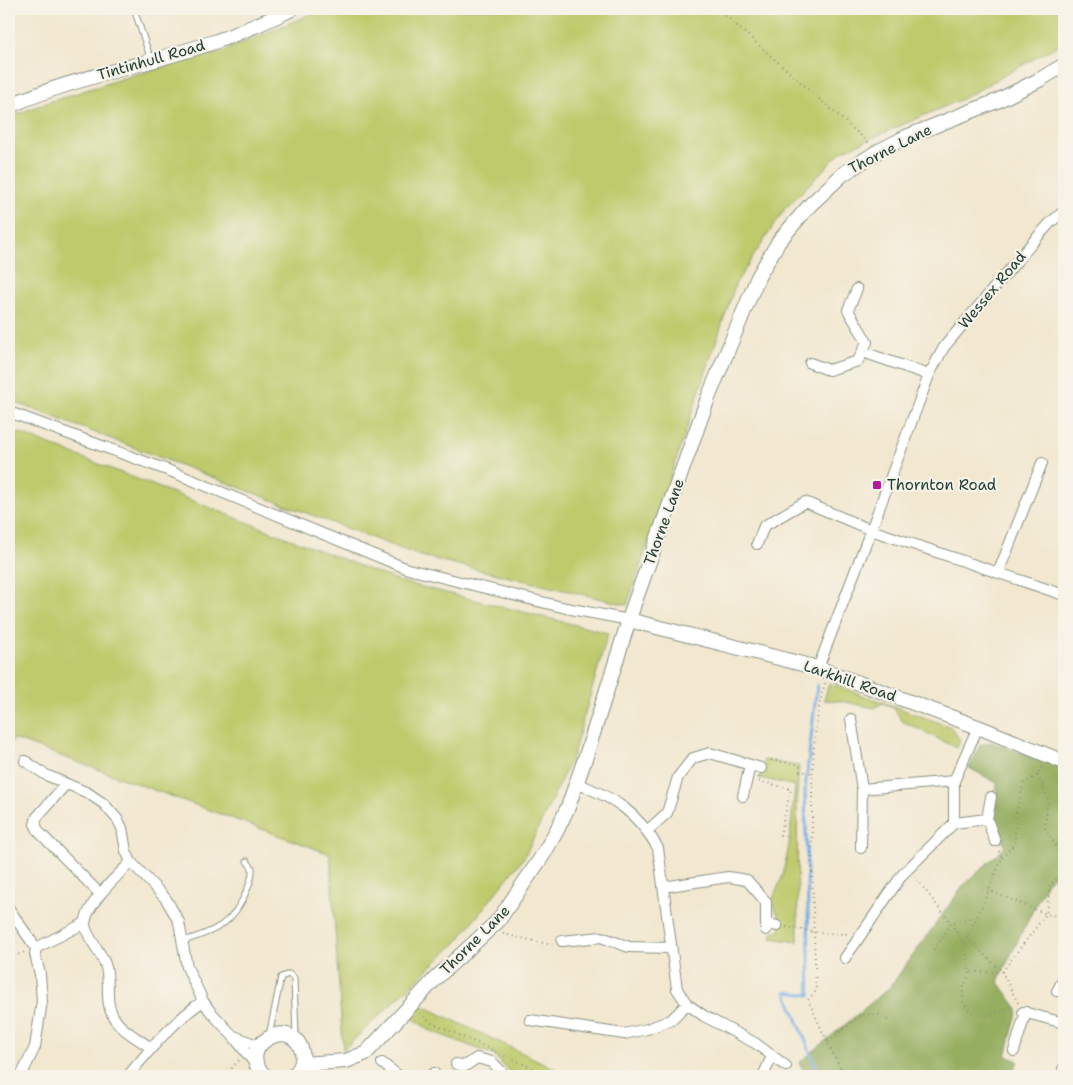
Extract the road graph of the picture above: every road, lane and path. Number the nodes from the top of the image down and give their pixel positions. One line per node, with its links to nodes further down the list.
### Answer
1 (134, 9): 4 (lane)
2 (292, 9): 4 (street, Tintinhull Road)
3 (718, 9): 7 (path)
4 (151, 61): 6 (street, Tintinhull Road)
5 (1064, 64): 7 (street, Thorne Lane)
6 (9, 106)
7 (877, 152): 19 (street, Thorne Lane)
8 (1064, 211): 12 (street, Wessex Road)
9 (857, 289): 10 (street)
10 (863, 352): 11 (street); 12 (street)
11 (810, 363)
12 (929, 375): 15 (street, Wessex Road)
13 (9, 412): 19 (street)
14 (1042, 462): 17 (street)
15 (872, 530): 16 (street); 17 (street); 20 (street, Wessex Road)
16 (757, 544)
17 (998, 573): 18 (street)
18 (1064, 595)
19 (629, 620): 20 (street, Larkhill Road); 32 (street, Thorne Lane)
20 (823, 670): 22 (street, Larkhill Road); 28 (path)
21 (851, 719): 34 (street)
22 (978, 727): 24 (street, Larkhill Road); 31 (street)
23 (25, 761): 33 (street)
24 (1064, 762)
25 (1044, 763): 29 (path)
26 (750, 765): 27 (street); 35 (street); 39 (street)
27 (761, 768): 28 (path)
28 (811, 772): 60 (path)
29 (1038, 775): 43 (path); 44 (path)
30 (758, 781): 40 (path)
31 (954, 781): 34 (street); 38 (street)
32 (576, 783): 39 (street); 59 (street, Thorne Lane)
33 (66, 784): 46 (street); 51 (street)
34 (862, 789): 42 (street)
35 (743, 796)
36 (991, 797): 37 (street)
37 (987, 820): 38 (street); 41 (street)
38 (954, 823): 47 (street)
39 (648, 830): 49 (street)
40 (790, 837)
41 (995, 842): 43 (path)
42 (861, 848)
43 (1002, 858): 50 (path)
44 (1064, 860)
45 (247, 861): 63 (lane)
46 (131, 862): 51 (street); 63 (street)
47 (908, 869): 57 (path); 61 (street)
48 (1064, 870): 53 (path)
49 (663, 887): 58 (street); 67 (street)
50 (988, 890): 53 (path); 54 (path)
51 (100, 894): 56 (street)
52 (9, 909): 66 (street)
53 (1046, 914): 55 (path); 72 (path)
54 (977, 916): 57 (path); 62 (path)
55 (1064, 917)
56 (85, 923): 66 (street); 85 (street)
57 (952, 923): 65 (path); 68 (path)
58 (777, 926): 60 (path)
59 (489, 930): 64 (path); 76 (street, Thorne Lane)
60 (813, 932): 61 (path); 83 (path)
61 (861, 934): 70 (street)
62 (967, 937): 65 (path); 72 (path)
63 (183, 941): 75 (street)
64 (562, 941): 67 (street)
65 (964, 943): 71 (path)
66 (36, 948): 69 (path); 95 (street)
67 (672, 948): 77 (street)
68 (934, 950)
69 (9, 958)
70 (845, 958)
71 (970, 972): 72 (path); 72 (path)
72 (1002, 972)
73 (1064, 978): 74 (street)
74 (1057, 992)
75 (203, 1000): 81 (street); 85 (street)
76 (412, 1004): 89 (street, Thorne Lane); 101 (path)
77 (687, 1004): 78 (street); 88 (street)
78 (530, 1020)
79 (889, 1021): 83 (path)
80 (1064, 1023): 86 (street)
81 (233, 1036): 82 (street); 87 (street)
82 (264, 1041): 84 (street); 84 (lane); 94 (street)
83 (827, 1043): 103 (path)
84 (298, 1044): 89 (street); 91 (street)
85 (151, 1048): 96 (street)
86 (1014, 1051)
87 (246, 1052): 94 (street); 97 (path)
88 (772, 1056): 93 (street); 102 (street)
89 (346, 1061): 91 (street, Thorne Lane)
90 (382, 1063): 99 (street)
91 (302, 1064): 98 (street)
92 (456, 1064): 100 (street)
93 (786, 1066)
94 (262, 1072)
95 (21, 1076)
96 (128, 1076)
97 (226, 1076)
98 (293, 1076)
99 (399, 1076)
100 (506, 1076)
101 (550, 1076)
102 (763, 1076)
103 (845, 1076)

